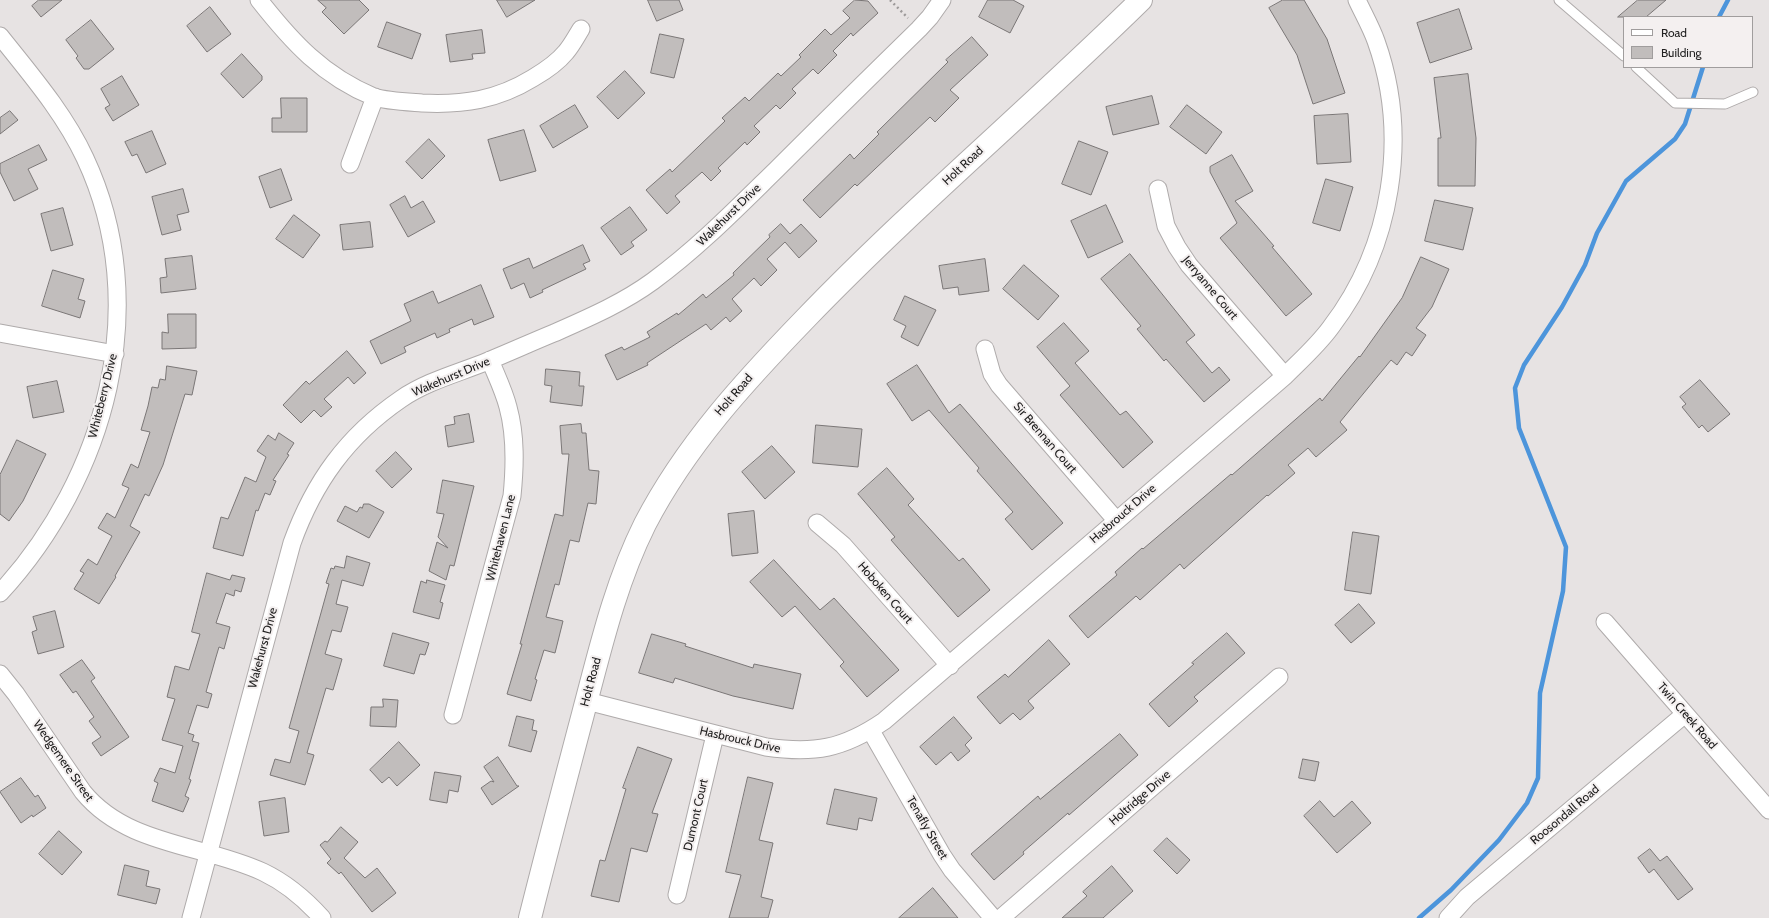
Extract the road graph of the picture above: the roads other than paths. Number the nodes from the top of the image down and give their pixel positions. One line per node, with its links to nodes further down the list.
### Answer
1 (260, 0): 11 (street)
2 (942, 0): 17 (street, Wakehurst Drive)
3 (1142, 0): 26 (street, Holt Road)
4 (1356, 0): 18 (street, Hasbrouck Drive)
5 (1559, 0): 8 (lane)
6 (580, 29): 11 (street)
7 (0, 36): 16 (street, Whiteberry Drive)
8 (1623, 55)
9 (1637, 68): 10 (lane)
10 (1752, 92)
11 (375, 97): 12 (street)
12 (350, 164)
13 (1158, 189): 18 (street, Jerryanne Court)
14 (0, 333): 16 (street)
15 (985, 349): 19 (street, Sir Brennan Court)
16 (115, 354): 21 (street, Whiteberry Drive)
17 (490, 360): 28 (street, Whitehaven Lane); 32 (street, Wakehurst Drive)
18 (1285, 376): 19 (street, Hasbrouck Drive)
19 (1116, 520): 23 (street, Hasbrouck Drive)
20 (817, 523): 23 (street, Hoboken Court)
21 (0, 593)
22 (1605, 622): 27 (street, Twin Creek Road)
23 (950, 666): 29 (street, Hasbrouck Drive)
24 (0, 674): 32 (street, Wedgemere Street)
25 (1279, 677): 38 (street, Holtridge Drive)
26 (586, 701): 30 (street, Hasbrouck Drive); 36 (street, Holt Road)
27 (1685, 714): 31 (street, Twin Creek Road); 39 (street, Roosondall Road)
28 (453, 715)
29 (871, 730): 30 (street, Hasbrouck Drive); 37 (street, Tenafly Street)
30 (715, 735): 33 (street, Dumont Court)
31 (1769, 810)
32 (208, 854): 34 (street, Wakehurst Drive); 35 (street, Wedgemere Street)
33 (677, 895)
34 (192, 918)
35 (322, 918)
36 (530, 918)
37 (993, 918)
38 (1002, 918)
39 (1448, 918)

